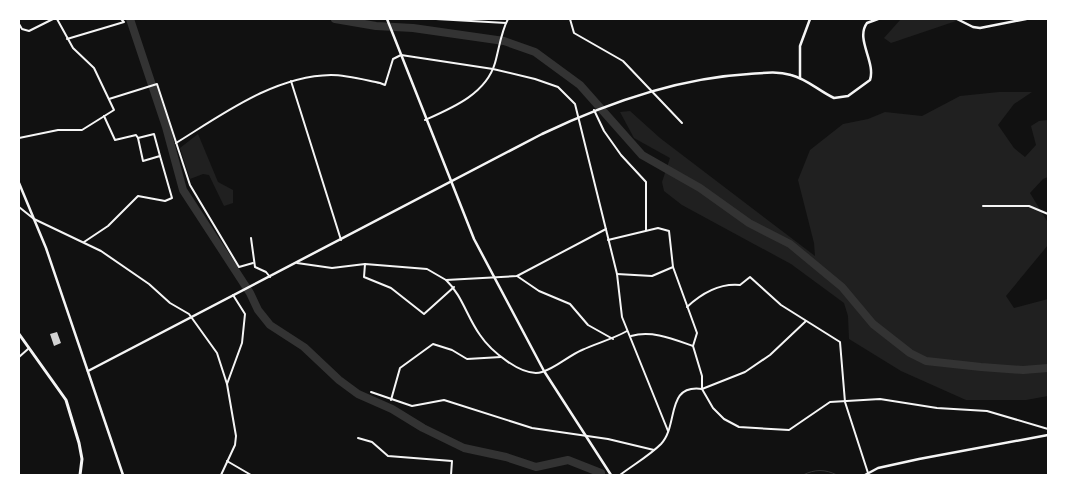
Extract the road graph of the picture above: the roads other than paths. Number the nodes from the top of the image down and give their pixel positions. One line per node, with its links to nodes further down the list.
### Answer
1 (55, 19): 12 (street); 13 (street)
2 (121, 19): 13 (street)
3 (387, 19): 14 (street)
4 (436, 19): 11 (street)
5 (508, 19): 11 (street)
6 (570, 19): 18 (street)
7 (810, 19): 16 (street)
8 (878, 19): 16 (street)
9 (957, 19): 10 (street)
10 (1026, 19)
11 (506, 23): 15 (street)
12 (19, 24)
13 (67, 38): 19 (street)
14 (401, 55): 15 (street); 17 (street); 23 (street)
15 (493, 69): 22 (street); 23 (street)
16 (800, 78): 18 (street)
17 (291, 81): 27 (street); 38 (street)
18 (651, 92): 20 (street); 24 (street)
19 (109, 98): 21 (street); 27 (street)
20 (594, 110): 22 (street); 36 (street)
21 (104, 116): 25 (street); 26 (street)
22 (578, 116): 29 (street); 35 (street)
23 (425, 120): 29 (street)
24 (682, 123)
25 (19, 138)
26 (138, 138): 28 (street); 28 (street)
27 (176, 143): 41 (street)
28 (160, 156): 40 (street)
29 (450, 181): 38 (street); 48 (street)
30 (19, 183): 34 (street)
31 (983, 206): 33 (street)
32 (19, 207): 34 (street)
33 (1048, 214)
34 (34, 219): 40 (street); 63 (street)
35 (606, 229): 39 (street); 46 (street)
36 (646, 230): 39 (street); 44 (street)
37 (251, 238): 41 (street)
38 (341, 240): 42 (street)
39 (608, 240): 45 (street)
40 (84, 242): 53 (street)
41 (254, 263): 47 (street)
42 (297, 263): 43 (street); 47 (street)
43 (365, 264): 49 (street); 50 (street)
44 (673, 267): 45 (street); 52 (street)
45 (617, 274): 55 (street)
46 (517, 276): 48 (street); 58 (street)
47 (270, 277): 51 (street)
48 (494, 278): 49 (street); 64 (street)
49 (446, 280): 50 (street)
50 (454, 288): 62 (street)
51 (233, 295): 53 (street); 65 (street)
52 (687, 307): 54 (street); 59 (street)
53 (192, 317): 63 (street); 65 (street)
54 (806, 321): 66 (street); 69 (street)
55 (627, 331): 57 (street); 58 (street)
56 (19, 334): 60 (main road)
57 (631, 336): 59 (street); 71 (street)
58 (613, 339): 64 (street)
59 (693, 346): 66 (street)
60 (28, 349): 61 (street); 78 (main road)
61 (19, 357)
62 (501, 357): 64 (street); 68 (street)
63 (88, 370): 79 (street)
64 (544, 372): 72 (street)
65 (227, 384): 76 (street)
66 (702, 389): 69 (street); 71 (street)
67 (371, 392): 68 (street)
68 (391, 400): 72 (street)
69 (845, 402): 70 (street); 77 (street)
70 (1048, 429)
71 (668, 431): 75 (street)
72 (584, 435): 75 (street); 83 (street)
73 (1048, 435): 77 (street)
74 (358, 438): 82 (street)
75 (654, 450): 84 (street)
76 (228, 462): 80 (street); 81 (street)
77 (867, 474)
78 (80, 475)
79 (123, 475)
80 (221, 475)
81 (251, 475)
82 (450, 475)
83 (611, 475)
84 (620, 475)

